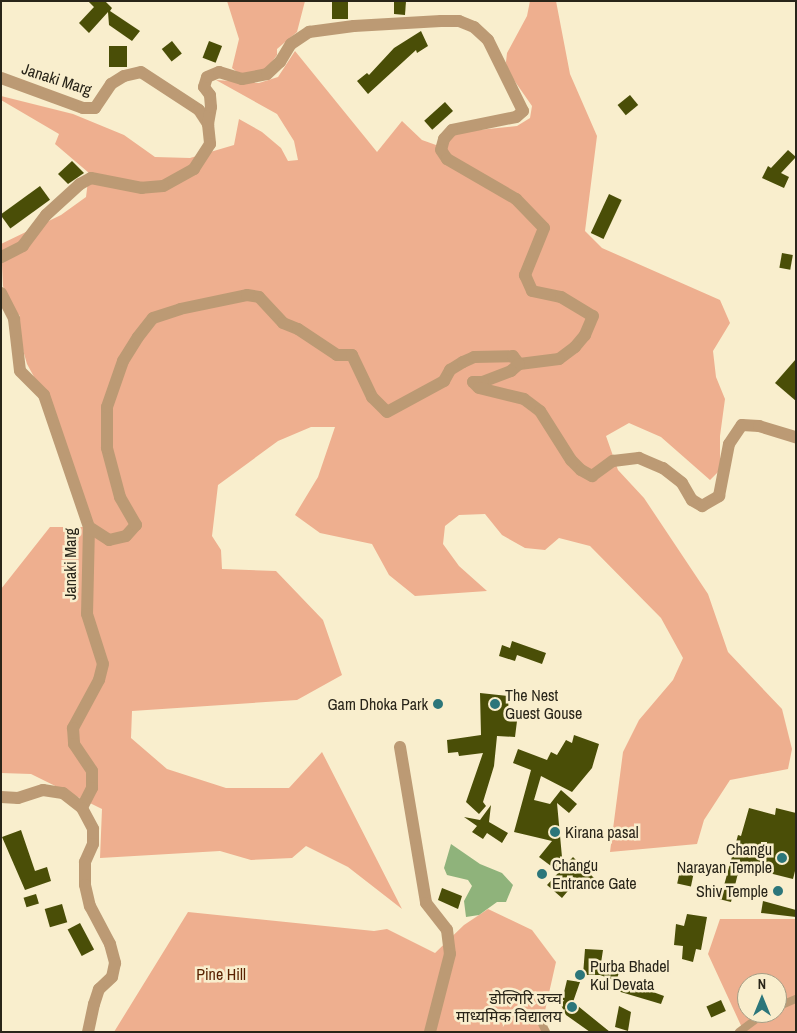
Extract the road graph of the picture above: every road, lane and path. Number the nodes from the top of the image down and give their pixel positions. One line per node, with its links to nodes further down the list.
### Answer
1 (1, 78): 2 (street, Janaki Marg)
2 (208, 124): 3 (street); 5 (street)
3 (1, 257)
4 (1, 293): 7 (street, Janaki Marg)
5 (519, 364): 6 (street); 7 (street)
6 (796, 437)
7 (89, 527): 10 (street, Janaki Marg)
8 (400, 747): 13 (street)
9 (1, 797): 10 (street)
10 (82, 808): 12 (street)
11 (751, 1023): 14 (lane)
12 (90, 1026)
13 (430, 1032)
14 (739, 1032)

